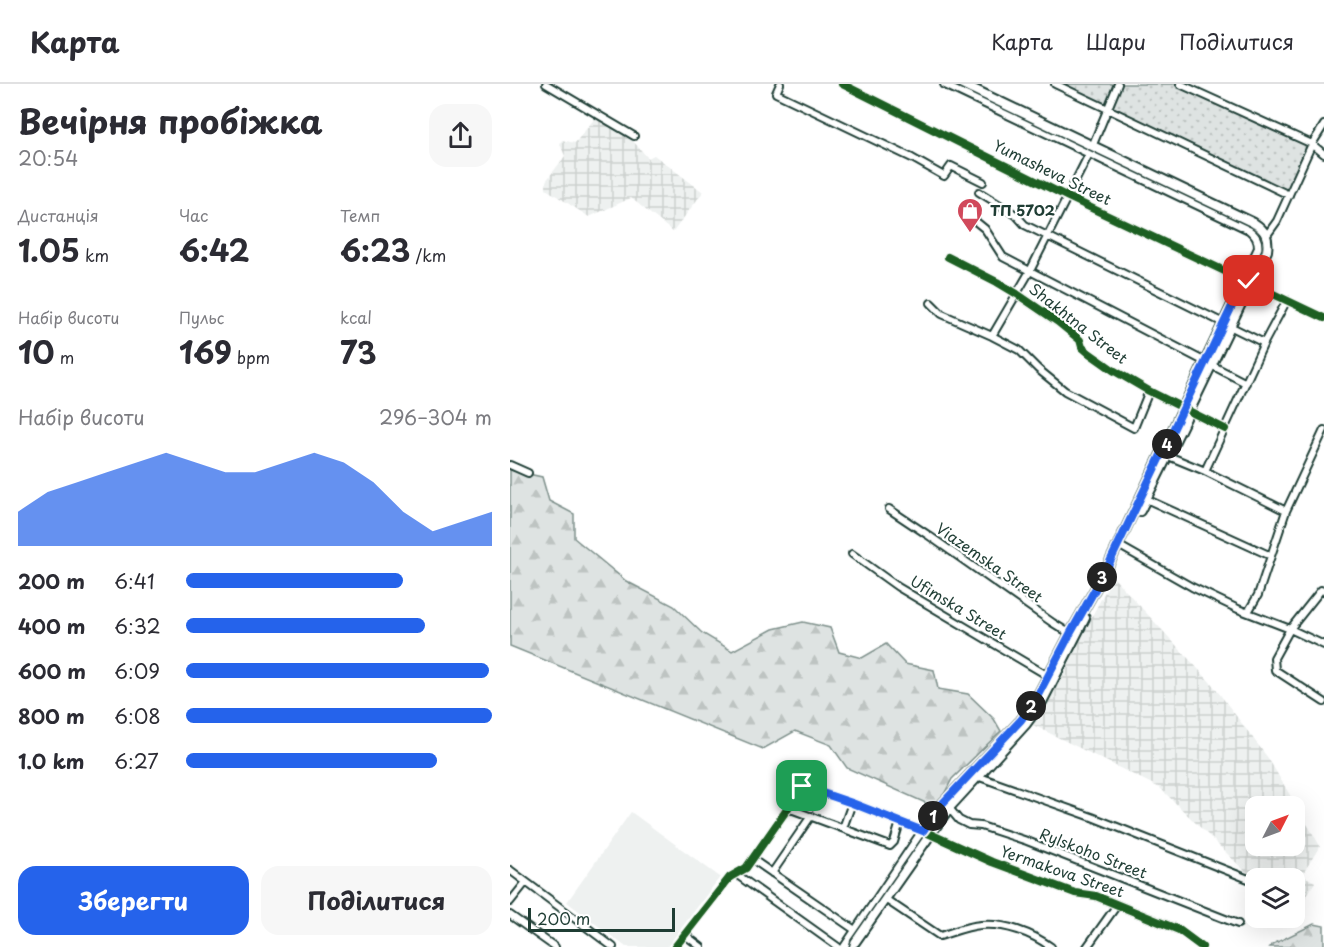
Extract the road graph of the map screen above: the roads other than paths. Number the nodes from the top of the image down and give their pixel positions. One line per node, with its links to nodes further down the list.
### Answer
1 (546, 84): 11 (street)
2 (780, 84): 15 (street)
3 (842, 84): 18 (street, Yumasheva Street)
4 (945, 84): 13 (main road)
5 (963, 84): 13 (main road)
6 (1055, 84): 9 (street)
7 (1118, 84): 9 (street)
8 (1180, 84): 12 (street)
9 (1107, 109): 13 (street); 17 (street)
10 (1324, 125): 12 (street)
11 (634, 136)
12 (1312, 144): 14 (street); 17 (street)
13 (1091, 150): 18 (street); 20 (main road); 24 (main road)
14 (1324, 154)
15 (983, 182)
16 (979, 192): 21 (street)
17 (1289, 195): 20 (street)
18 (1068, 197): 21 (street); 24 (street, Yumasheva Street)
19 (969, 216): 23 (street, Shakhtna Street)
20 (1267, 235): 24 (main road)
21 (1047, 236): 23 (street); 29 (street)
22 (948, 257): 25 (street, Shakhtna Street)
23 (1030, 271): 25 (street); 32 (street, Shakhtna Street)
24 (1248, 281): 26 (street, Yumasheva Street); 29 (main road)
25 (1017, 294): 30 (street); 34 (street, Shakhtna Street)
26 (1287, 300): 28 (street, Yumasheva Street); 31 (street)
27 (931, 303): 30 (street)
28 (1324, 318)
29 (1227, 324): 31 (street); 32 (main road)
30 (992, 336): 34 (street)
31 (1264, 343): 33 (street)
32 (1208, 363): 33 (street, Shakhtna Street); 35 (main road)
33 (1246, 382): 36 (street)
34 (1149, 391): 35 (street, Shakhtna Street)
35 (1187, 409): 36 (street, Shakhtna Street); 38 (main road)
36 (1225, 429): 40 (street)
37 (1324, 430): 44 (street)
38 (1166, 455): 40 (street); 42 (main road); 45 (main road)
39 (510, 465): 41 (street)
40 (1205, 471): 44 (street)
41 (528, 473)
42 (1146, 499): 45 (main road); 47 (street)
43 (889, 509): 51 (street, Viazemska Street)
44 (1286, 511): 47 (street)
45 (1120, 546): 49 (street); 51 (main road)
46 (852, 554): 53 (street, Ufimska Street)
47 (1271, 556): 49 (street)
48 (1324, 591): 50 (street)
49 (1248, 612): 50 (street)
50 (1290, 629): 52 (street); 54 (street)
51 (1073, 635): 53 (main road)
52 (1324, 645)
53 (1051, 678): 55 (main road)
54 (1324, 702)
55 (974, 775): 57 (main road); 67 (street)
56 (852, 803): 58 (street, Yermakova Street); 60 (street, Yermakova Street); 61 (street)
57 (946, 806): 62 (main road); 73 (street, Rylskoho Street)
58 (788, 808): 59 (street); 63 (street, Yermakova Street)
59 (811, 816): 61 (street); 65 (street)
60 (900, 822): 61 (street); 62 (street, Yermakova Street)
61 (843, 828)
62 (927, 832): 69 (main road); 71 (street, Yermakova Street); 74 (main road)
63 (752, 859): 65 (street); 66 (street, Yermakova Street)
64 (510, 870): 68 (street)
65 (772, 873): 74 (street)
66 (736, 874): 75 (street, Yermakova Street); 81 (street)
67 (1245, 878)
68 (526, 882): 70 (street); 78 (street)
69 (885, 899): 76 (main road); 82 (street)
70 (510, 902)
71 (1118, 905): 83 (street); 84 (street, Yermakova Street)
72 (510, 915): 77 (street)
73 (1238, 924)
74 (855, 930): 76 (main road)
75 (685, 935): 79 (street, Yermakova Street); 80 (street)
76 (850, 946)
77 (555, 947)
78 (614, 947)
79 (675, 947)
80 (701, 947)
81 (838, 947)
82 (1051, 947)
83 (1087, 947)
84 (1202, 947)

